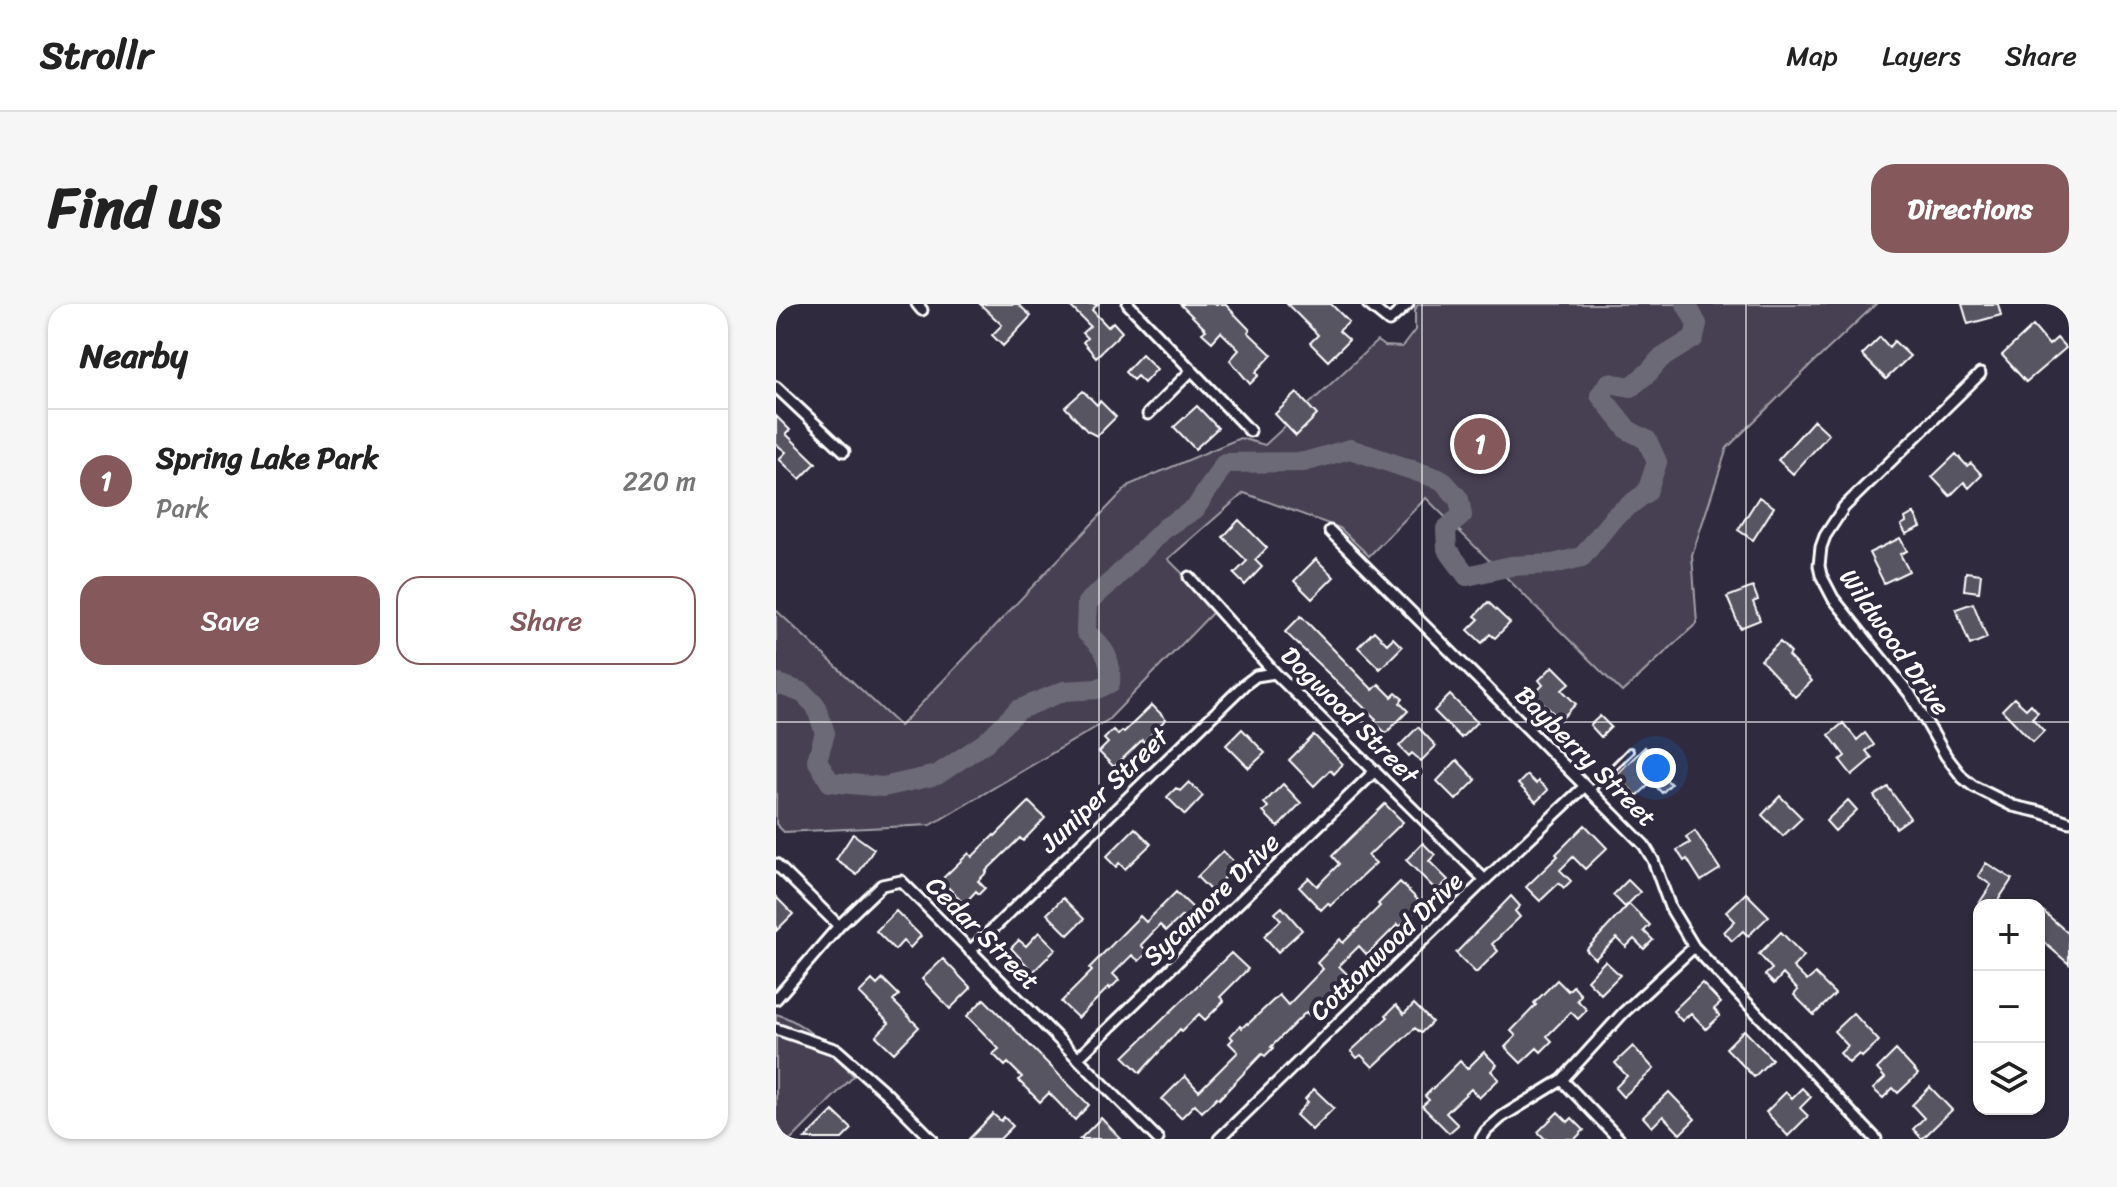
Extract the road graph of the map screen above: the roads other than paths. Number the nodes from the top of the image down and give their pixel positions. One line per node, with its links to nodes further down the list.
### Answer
1 (1128, 304): 4 (street)
2 (1368, 304): 3 (street)
3 (1408, 304)
4 (1192, 370): 7 (street); 8 (street)
5 (1980, 374): 16 (street, Wildwood Drive)
6 (776, 387): 9 (street)
7 (1148, 414)
8 (1250, 431)
9 (844, 451)
10 (1330, 531): 15 (street, Bayberry Street)
11 (1189, 577): 12 (street, Dogwood Street)
12 (1275, 673): 14 (street, Dogwood Street); 21 (street, Juniper Street)
13 (1630, 751): 15 (lane)
14 (1375, 771): 18 (street, Dogwood Street); 24 (street, Sycamore Drive)
15 (1588, 788): 18 (street, Cottonwood Drive); 20 (street, Bayberry Street)
16 (2069, 822)
17 (776, 864): 19 (street)
18 (1485, 880): 28 (street, Cottonwood Drive)
19 (839, 926): 21 (street, Cedar Street); 22 (street, Cedar Street)
20 (1694, 947): 25 (street); 31 (street, Bayberry Street)
21 (970, 951): 24 (street, Cedar Street)
22 (776, 999)
23 (776, 1029): 26 (street)
24 (1078, 1058): 27 (street, Cedar Street)
25 (1562, 1080): 29 (street); 30 (street)
26 (932, 1139)
27 (1158, 1139)
28 (1219, 1139)
29 (1481, 1139)
30 (1619, 1139)
31 (1876, 1139)

